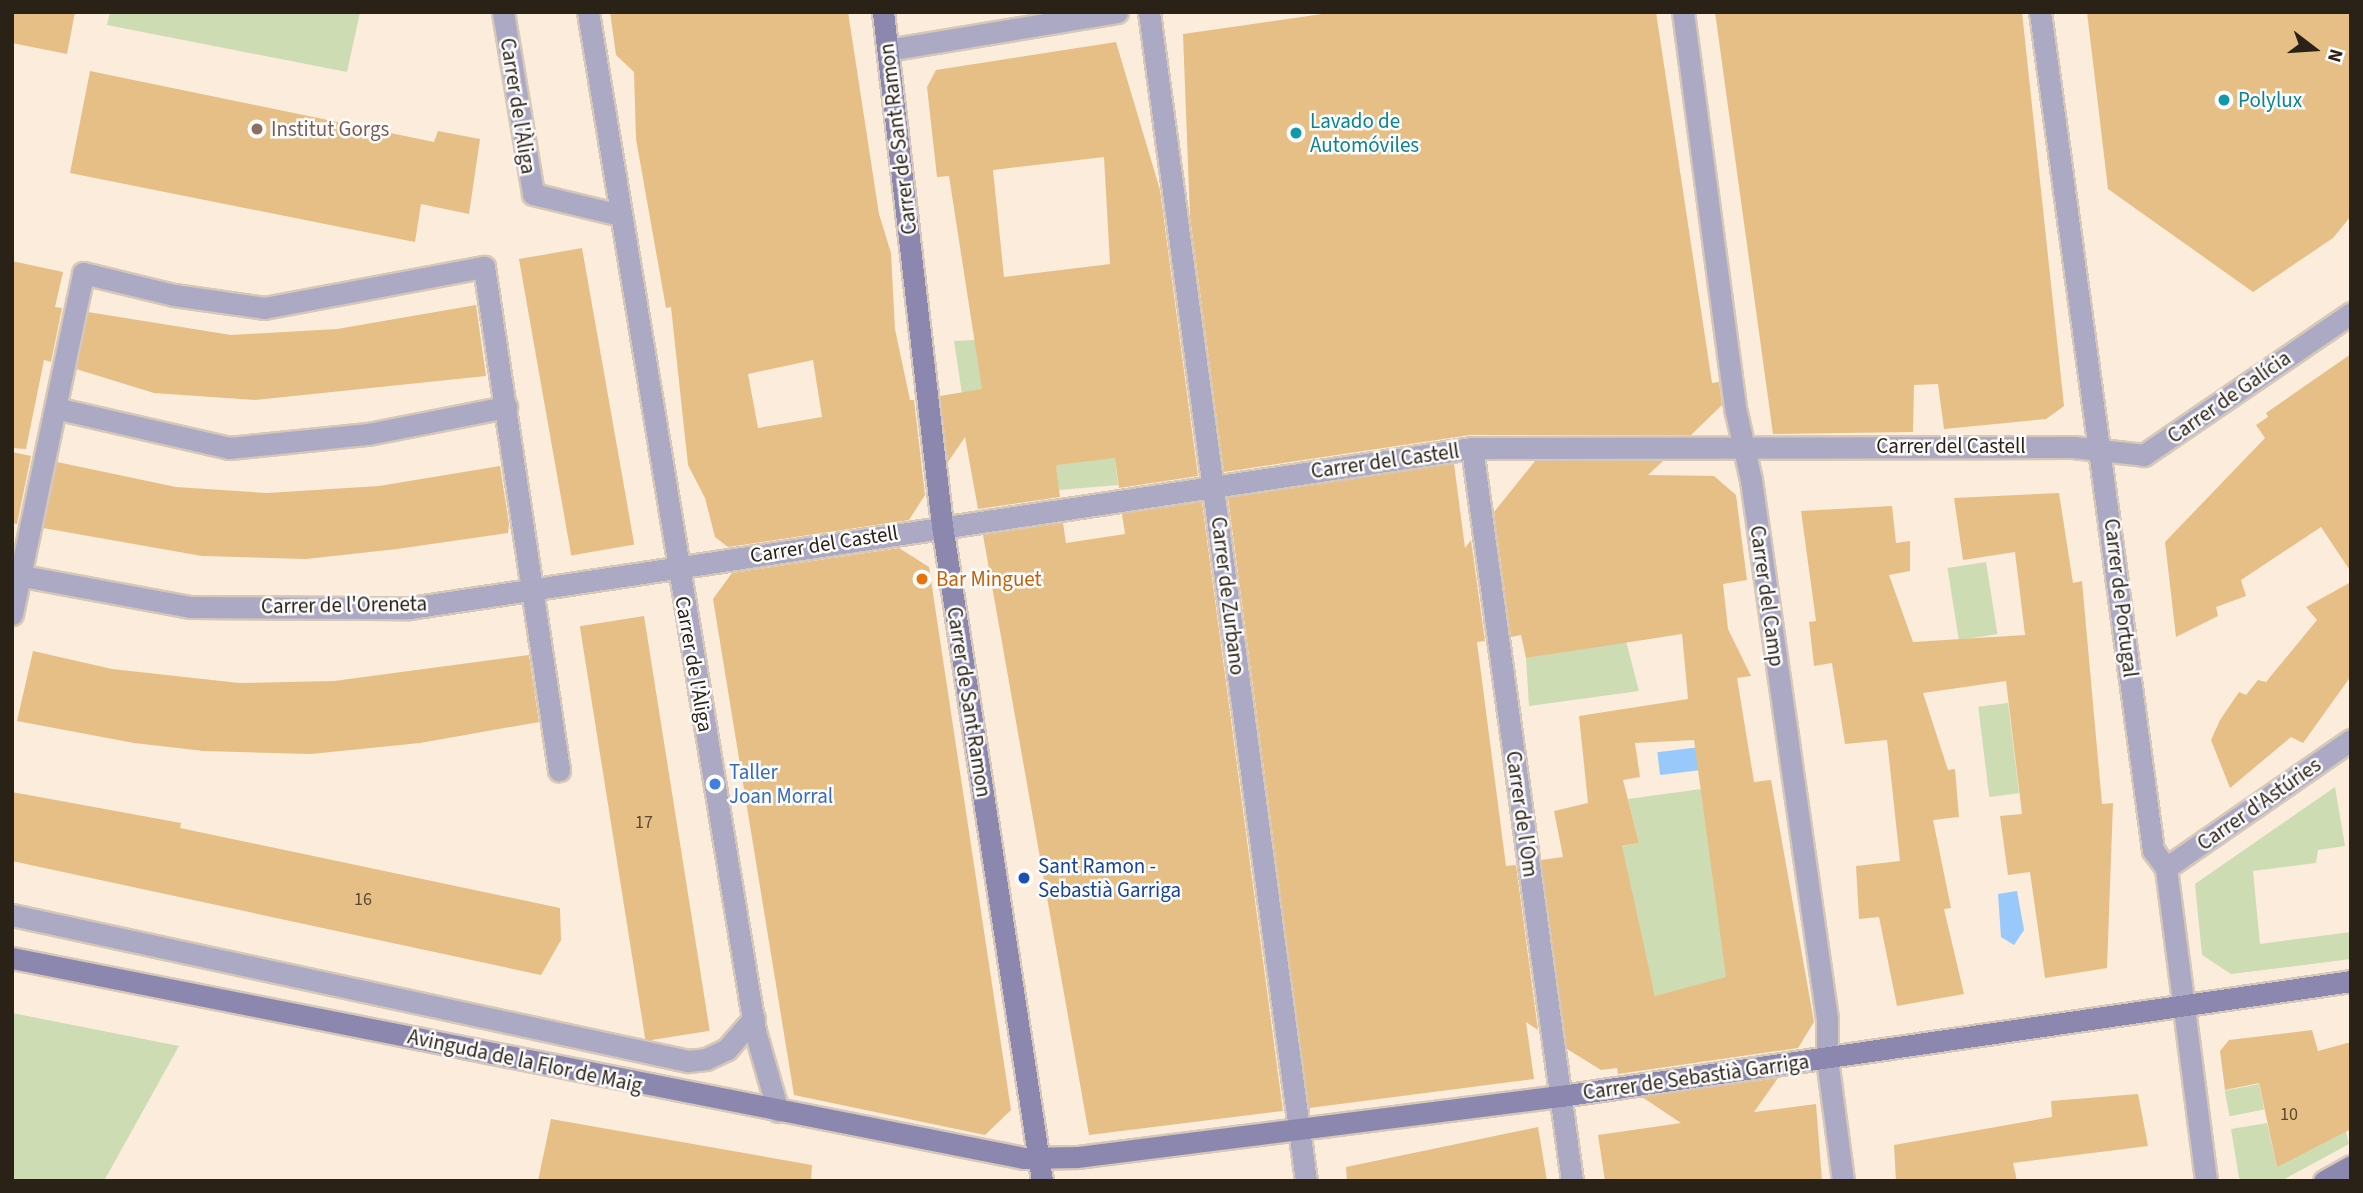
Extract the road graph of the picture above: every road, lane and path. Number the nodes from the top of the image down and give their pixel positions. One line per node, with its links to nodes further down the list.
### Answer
1 (503, 12): 9 (street, Carrer de l'Àliga)
2 (588, 12): 9 (street, Carrer de l'Àliga)
3 (883, 12): 8 (street, Carrer de Sant Ramon)
4 (1116, 12): 8 (street)
5 (1149, 12): 16 (street, Carrer de Zurbano)
6 (1683, 12): 13 (street, Carrer del Camp)
7 (2040, 12): 15 (street, Carrer de Portugal)
8 (888, 50): 17 (street, Carrer de Sant Ramon)
9 (620, 215): 18 (street, Carrer de l'Àliga)
10 (2351, 313): 15 (street, Carrer de Galícia)
11 (506, 407): 12 (street); 12 (street); 20 (street)
12 (55, 408): 19 (street)
13 (1741, 446): 14 (street, Carrer del Castell); 15 (street, Carrer del Castell); 30 (street, Carrer del Camp)
14 (1472, 448): 16 (street, Carrer del Castell); 31 (street, Carrer de l'Om)
15 (2099, 453): 24 (street, Carrer de Portugal)
16 (1214, 486): 17 (street, Carrer del Castell); 33 (street, Carrer de Zurbano)
17 (942, 525): 18 (street, Carrer del Castell); 34 (street, Carrer de Sant Ramon)
18 (677, 568): 20 (street, Carrer de l'Oreneta); 29 (street, Carrer de l'Àliga)
19 (16, 575): 20 (street, Carrer de l'Oreneta); 21 (street)
20 (534, 589): 23 (street)
21 (12, 614)
22 (2351, 740): 24 (street, Carrer d'Astúries)
23 (559, 770)
24 (2166, 869): 28 (street, Carrer de Portugal)
25 (12, 915): 29 (street, Avinguda de la Flor de Maig)
26 (12, 958): 32 (street, Avinguda de la Flor de Maig)
27 (2351, 981): 28 (street, Carrer de Sebastià Garriga)
28 (2180, 1005): 30 (street, Carrer de Sebastià Garriga); 40 (street, Carrer de Portugal)
29 (754, 1018): 32 (street, Carrer de l'Àliga)
30 (1827, 1059): 31 (street, Carrer de Sebastià Garriga); 39 (street, Carrer del Camp)
31 (1561, 1096): 33 (street, Carrer de Sebastià Garriga); 38 (street, Carrer de l'Om)
32 (778, 1111): 34 (street, Avinguda de la Flor de Maig)
33 (1298, 1127): 34 (street, Carrer de Sebastià Garriga); 37 (street, Carrer de Zurbano)
34 (1040, 1158): 36 (street, Carrer de Sant Ramon)
35 (2351, 1166): 41 (street)
36 (1042, 1181)
37 (1306, 1181)
38 (1572, 1181)
39 (1843, 1181)
40 (2206, 1181)
41 (2324, 1181)

